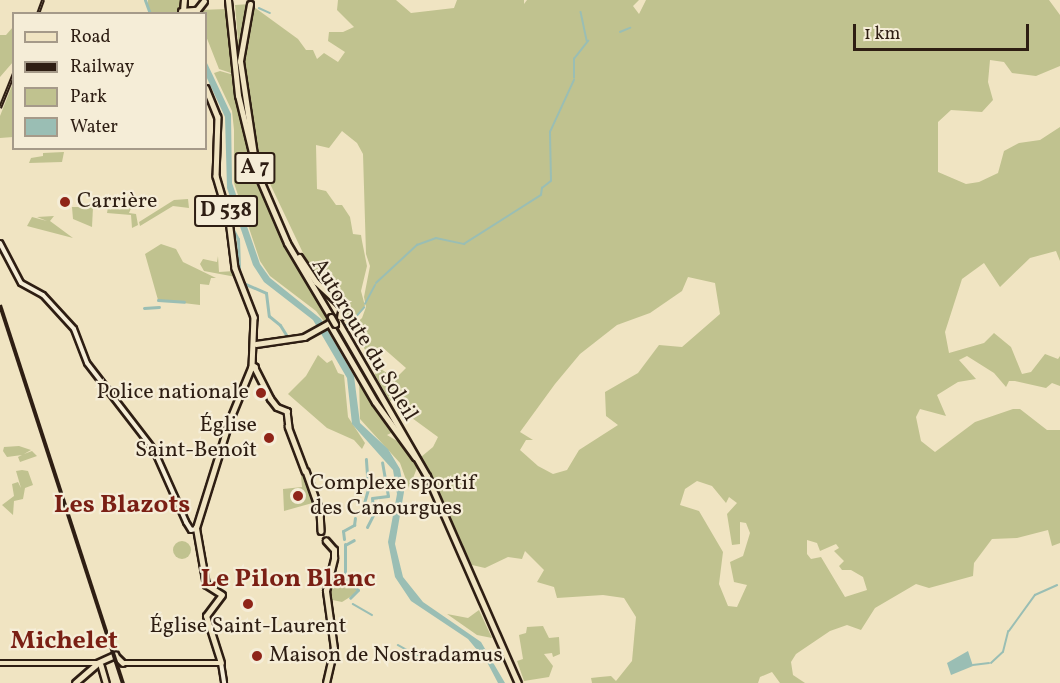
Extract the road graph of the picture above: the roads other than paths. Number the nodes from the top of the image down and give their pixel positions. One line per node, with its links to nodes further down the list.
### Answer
1 (183, 0): 5 (main road)
2 (205, 0): 5 (main road)
3 (230, 2): 7 (highway, Autoroute du Soleil / A 7); 10 (highway, Autoroute du Soleil / A 7)
4 (250, 4): 7 (highway)
5 (184, 11)
6 (207, 91): 11 (main road, D 538)
7 (254, 155): 9 (highway, Autoroute du Soleil / A 7)
8 (0, 243): 14 (main road)
9 (299, 257): 10 (highway, Autoroute du Soleil / A 7); 10 (highway)
10 (334, 320): 11 (main road); 13 (highway, Autoroute du Soleil / A 7); 13 (highway, Autoroute du Soleil / A 7)
11 (255, 343): 12 (main road, D 538)
12 (254, 372): 14 (main road, D 538); 21 (main road)
13 (447, 522): 22 (highway, Autoroute du Soleil / A 7)
14 (193, 530): 17 (main road)
15 (0, 663): 16 (main road)
16 (100, 663): 17 (main road); 19 (main road); 20 (main road)
17 (220, 663): 18 (main road)
18 (224, 680)
19 (75, 683)
20 (106, 683)
21 (326, 683)
22 (517, 683)

